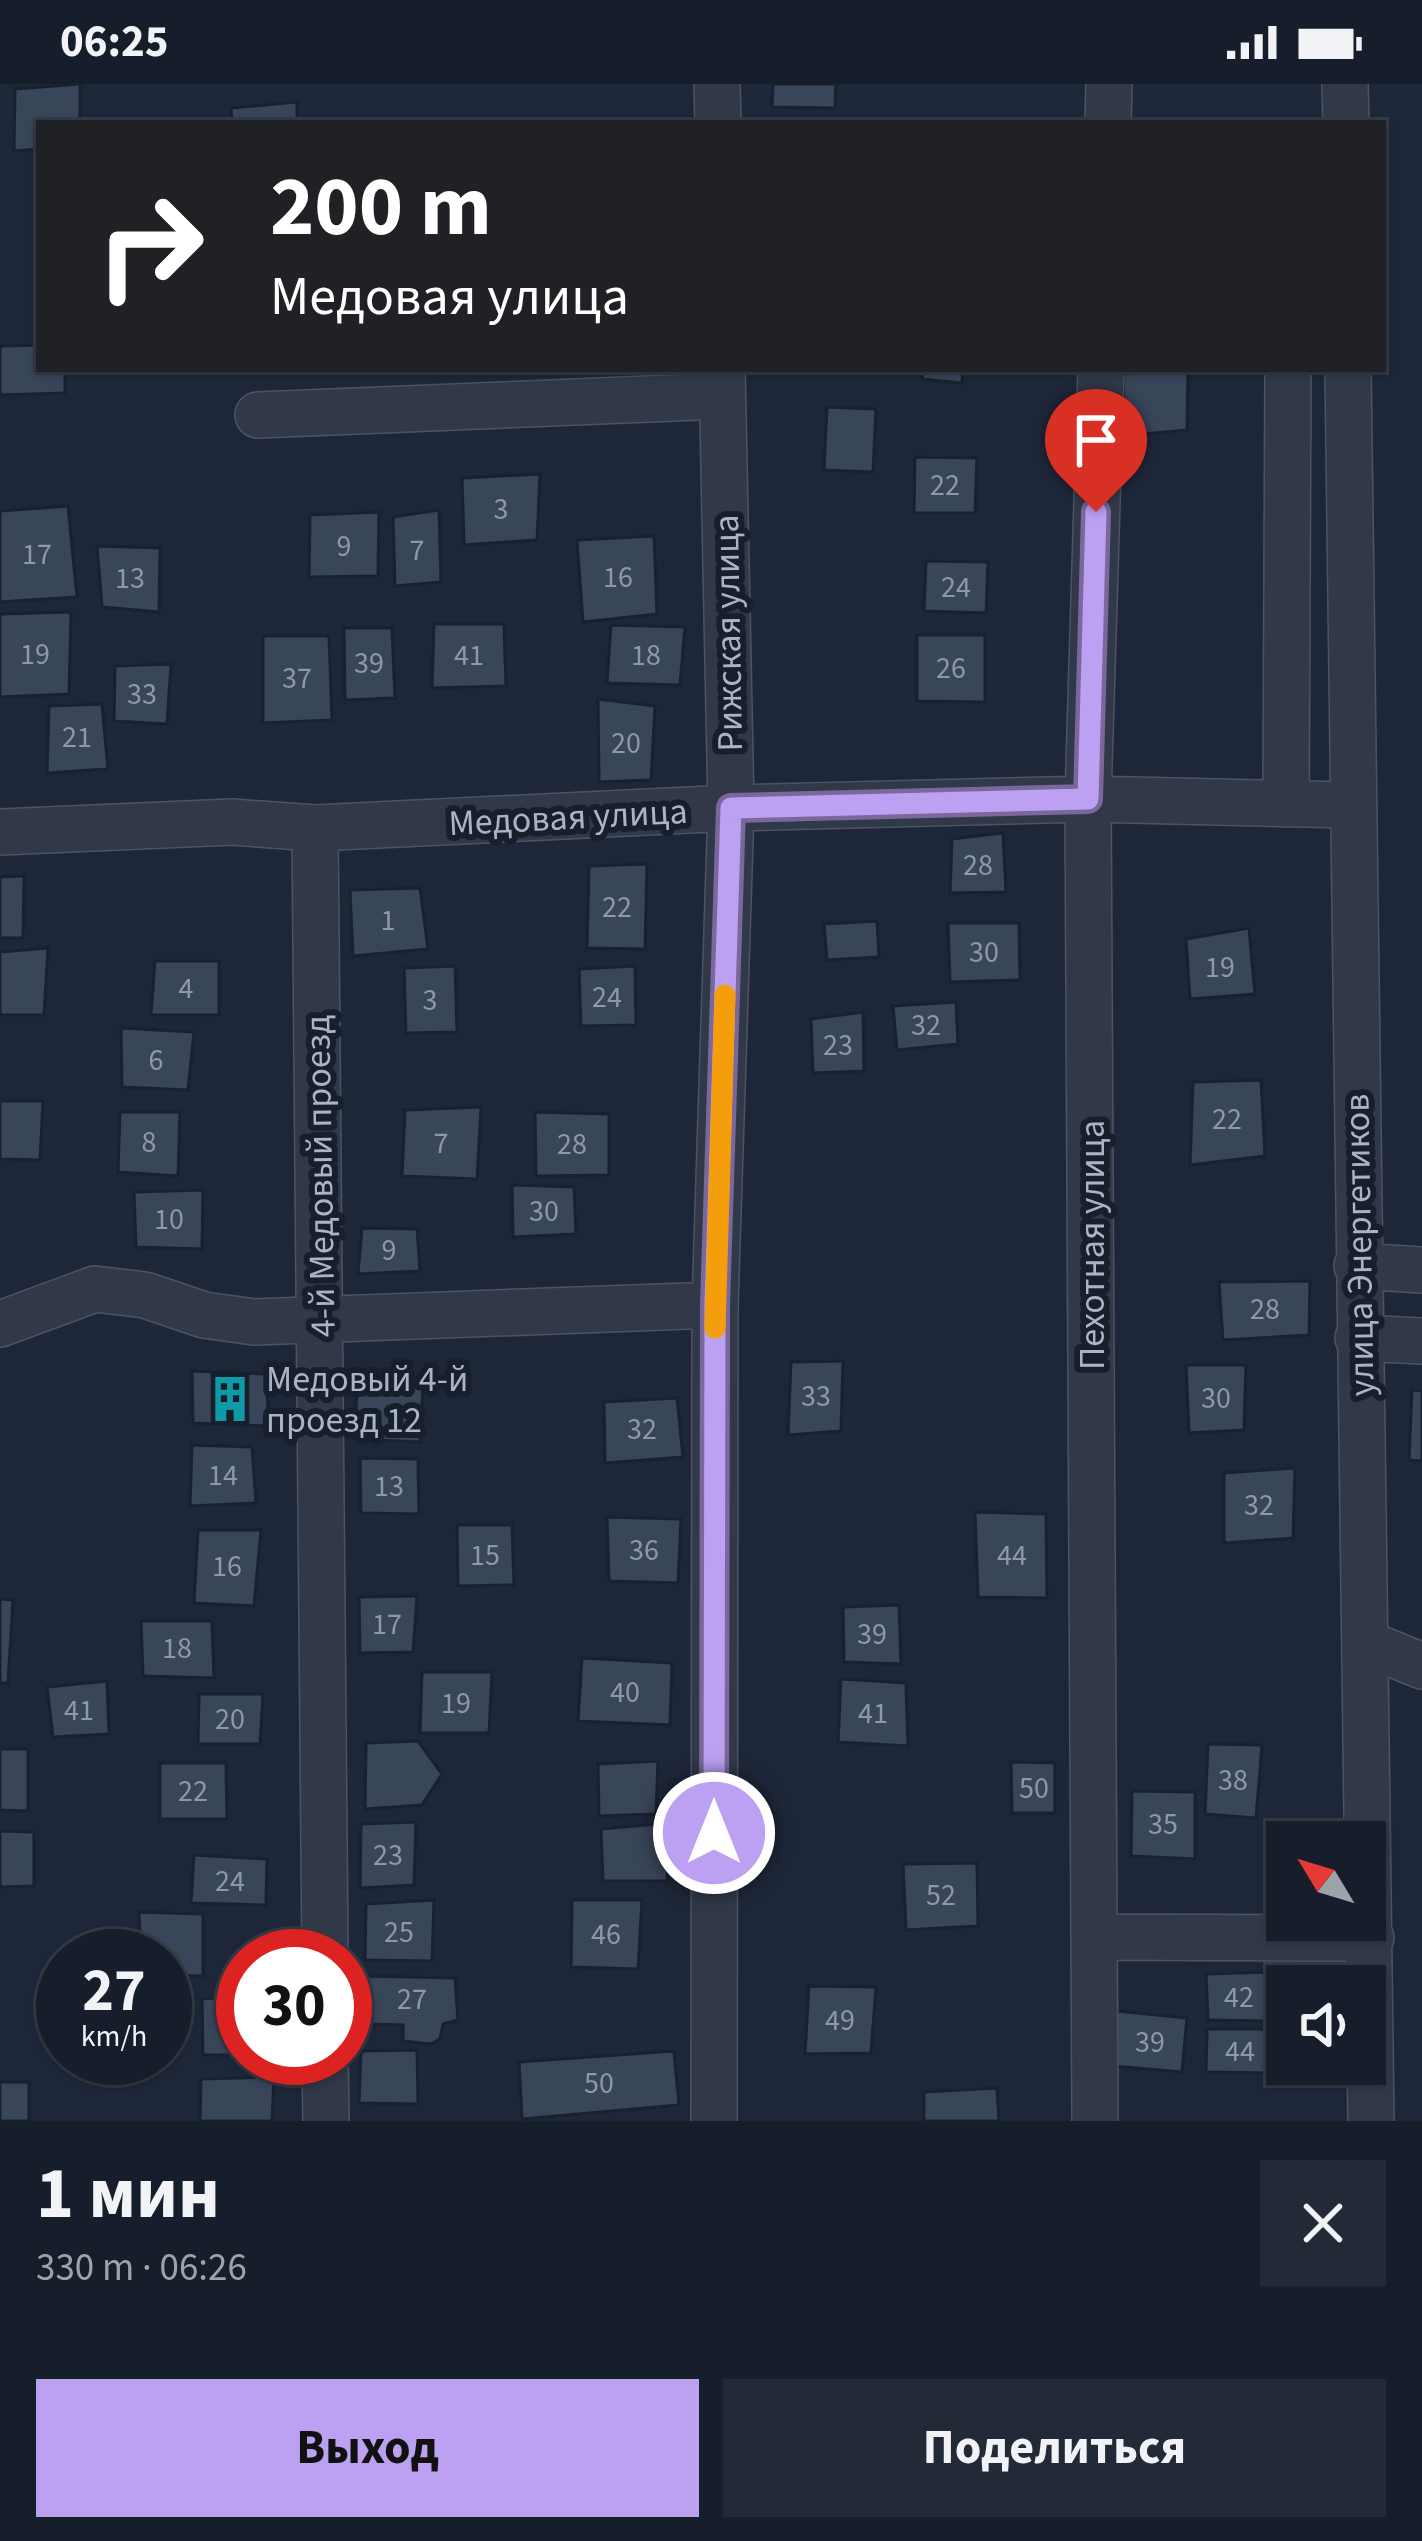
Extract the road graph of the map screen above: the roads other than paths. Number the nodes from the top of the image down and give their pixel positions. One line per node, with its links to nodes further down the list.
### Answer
1 (717, 84): 4 (street)
2 (1109, 84): 5 (street)
3 (1345, 84): 6 (street)
4 (718, 120)
5 (1108, 120)
6 (1346, 120)
7 (1100, 372): 12 (street, Пехотная улица)
8 (1288, 372): 13 (street)
9 (1348, 372): 14 (street, улица Энергетиков)
10 (722, 382): 11 (street); 15 (street, Рижская улица)
11 (258, 415)
12 (1088, 799): 13 (street, Медовая улица); 15 (street, Медовая улица); 29 (street, Пехотная улица)
13 (1286, 804): 14 (street, Медовая улица)
14 (1352, 805): 18 (street, улица Энергетиков)
15 (731, 808): 16 (street, Медовая улица); 20 (street, Рижская улица)
16 (315, 829): 17 (street, Медовая улица); 21 (street, 4-й Медовый проезд)
17 (0, 832)
18 (1358, 1266): 19 (street); 23 (street, улица Энергетиков)
19 (1422, 1270)
20 (715, 1305): 21 (street); 34 (street, Рижская улица)
21 (320, 1322): 22 (street); 28 (street, 4-й Медовый проезд)
22 (0, 1324)
23 (1358, 1338): 24 (street); 25 (street, улица Энергетиков)
24 (1422, 1341)
25 (1367, 1644): 26 (street); 27 (street, улица Энергетиков)
26 (1422, 1666)
27 (1369, 1821)
28 (325, 1929)
29 (1096, 1937): 30 (street); 35 (street, Пехотная улица)
30 (1266, 1938)
31 (1371, 1941): 36 (street, улица Энергетиков)
32 (326, 2085): 33 (street)
33 (326, 2121)
34 (714, 2121)
35 (1095, 2121)
36 (1371, 2121)

